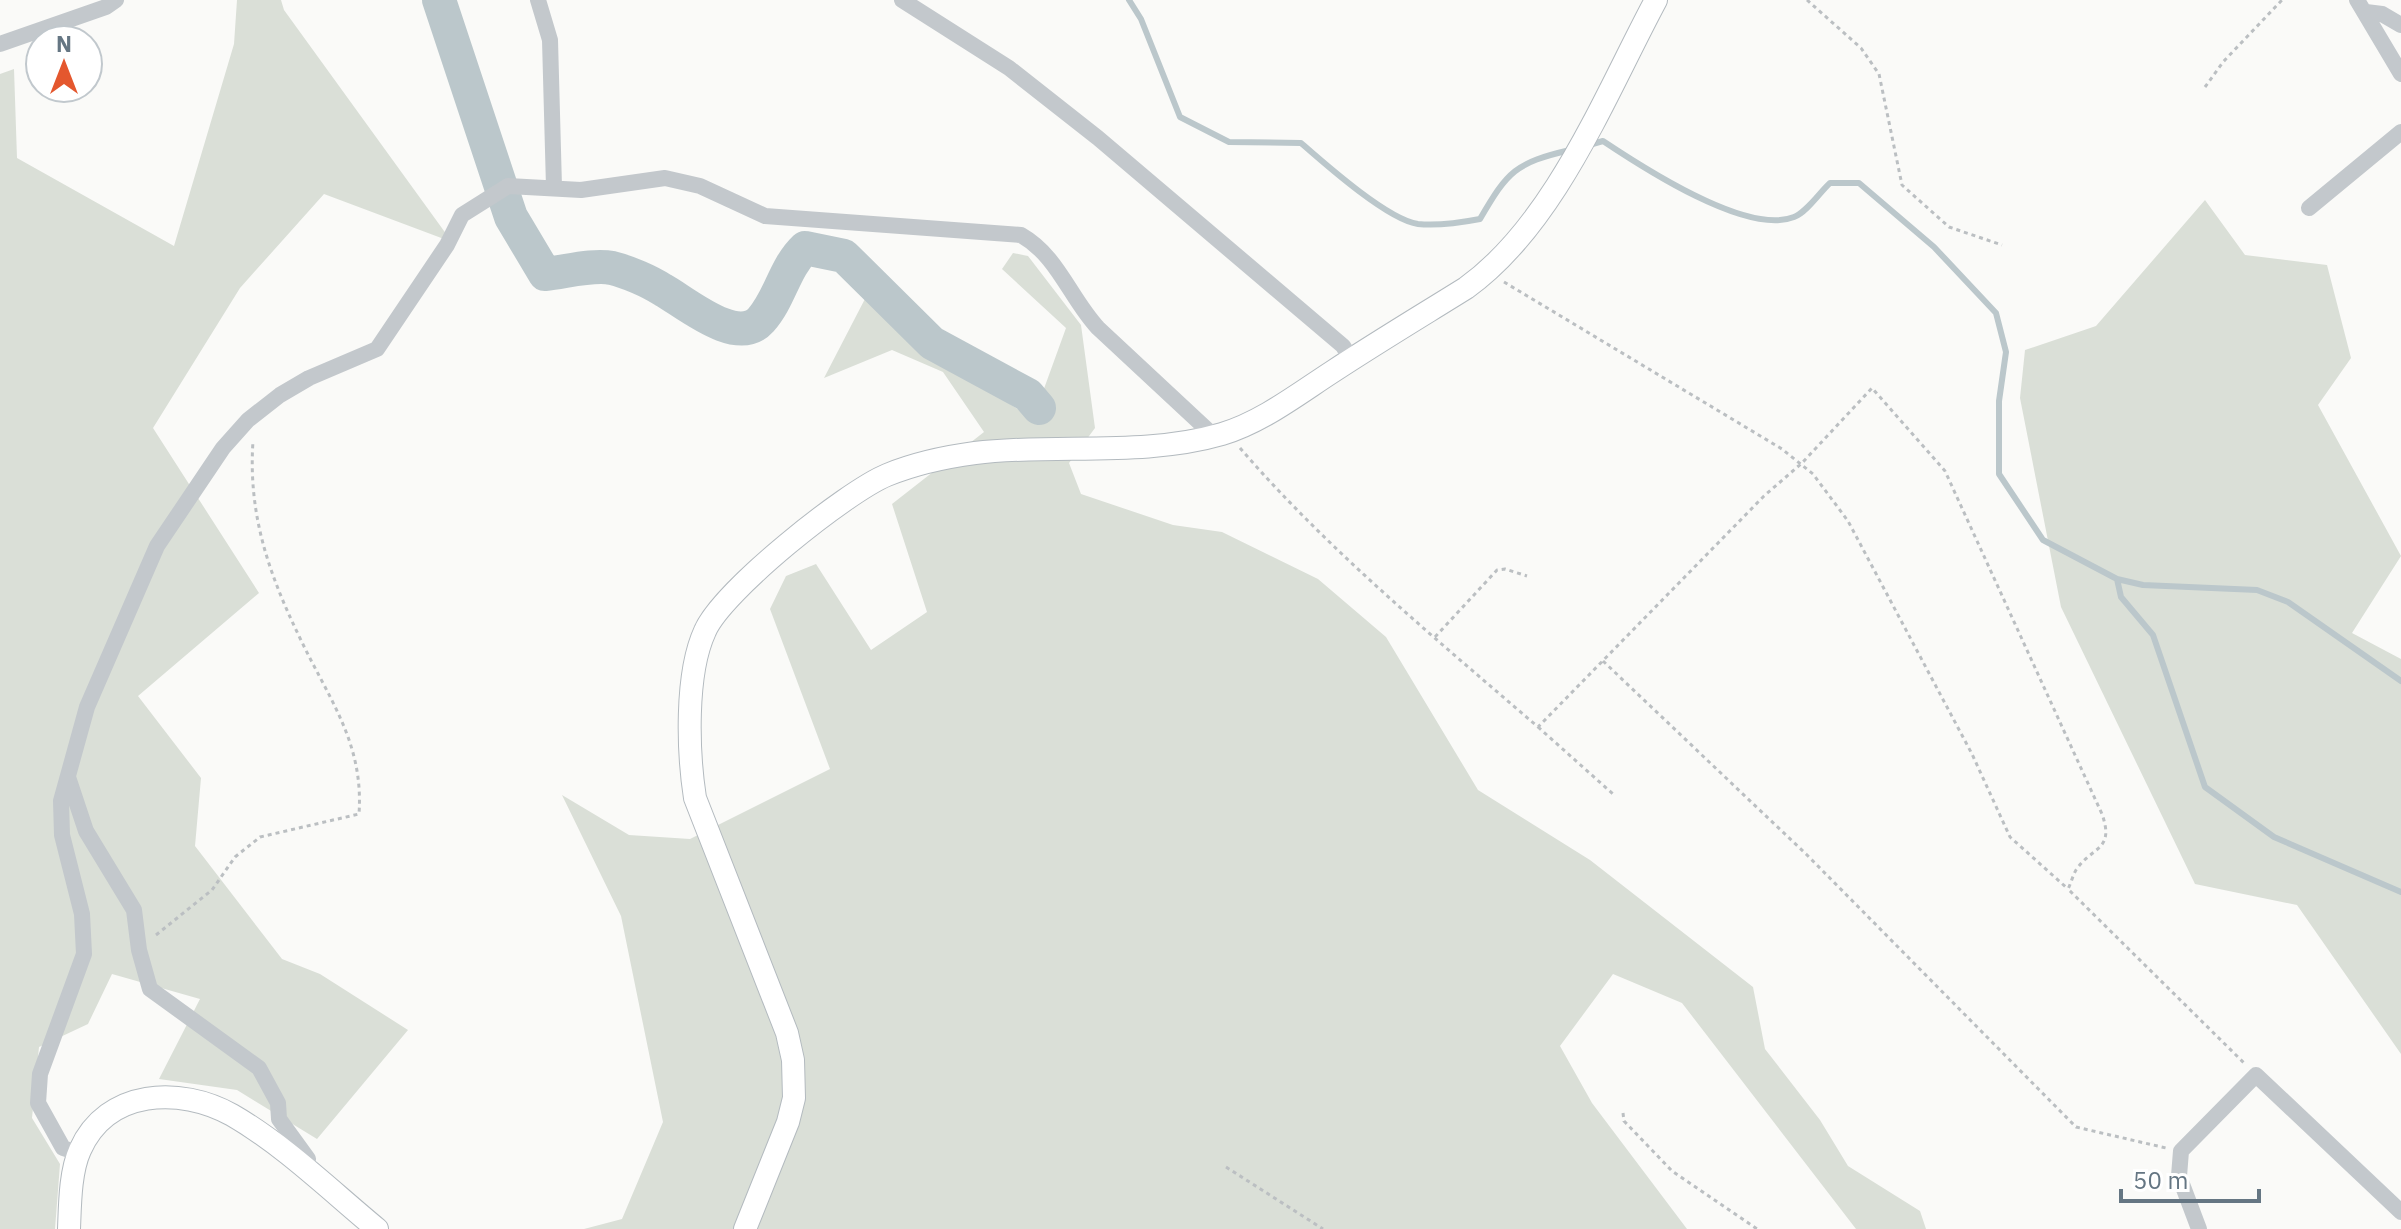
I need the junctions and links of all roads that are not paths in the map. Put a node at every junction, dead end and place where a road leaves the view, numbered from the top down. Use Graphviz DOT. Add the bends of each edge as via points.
graph roads {
  1 [pos="116,0"];
  2 [pos="538,0"];
  3 [pos="902,0"];
  4 [pos="1656,0"];
  5 [pos="2362,6"];
  6 [pos="2401,25"];
  7 [pos="0,44"];
  8 [pos="2401,74"];
  9 [pos="2401,132"];
  10 [pos="554,187"];
  11 [pos="2309,208"];
  12 [pos="1351,359"];
  13 [pos="1221,434"];
  14 [pos="68,777"];
  15 [pos="78,1153"];
  16 [pos="305,1169"];
  17 [pos="2401,1212"];
  18 [pos="69,1229"];
  19 [pos="377,1229"];
  20 [pos="745,1229"];
  21 [pos="2199,1229"];
  1 -- 7 [label="street"];
  2 -- 10 [label="street" via="550,40"];
  3 -- 12 [label="street" via="1009,68 1087,129 1343,346"];
  4 -- 12 [label="street" via="1572,158 1491,270"];
  5 -- 6 [label="street"];
  5 -- 8 [label="street"];
  9 -- 11 [label="street"];
  10 -- 13 [label="street" via="600,189 665,178 700,186 781,219 1021,235 1048,254 1098,328"];
  10 -- 14 [label="street" via="508,186 462,215 377,349 309,378 251,418 223,448 157,546 87,707"];
  12 -- 13 [label="street" via="1269,413"];
  13 -- 20 [label="street" via="1188,442 977,453 922,462 862,490 789,542 711,618 695,674 695,798 787,1033 795,1079 788,1122"];
  14 -- 15 [label="street" via="61,801 62,835 82,914 84,954 40,1074 38,1103 63,1148"];
  14 -- 16 [label="street" via="86,831 134,910 150,989 259,1068 275,1095 279,1119 308,1159"];
  15 -- 16 [label="street" via="97,1125 119,1106 148,1097 174,1097 235,1117"];
  15 -- 18 [label="street"];
  16 -- 19 [label="street"];
  17 -- 21 [label="street" via="2256,1075 2181,1151 2179,1176"];
}
